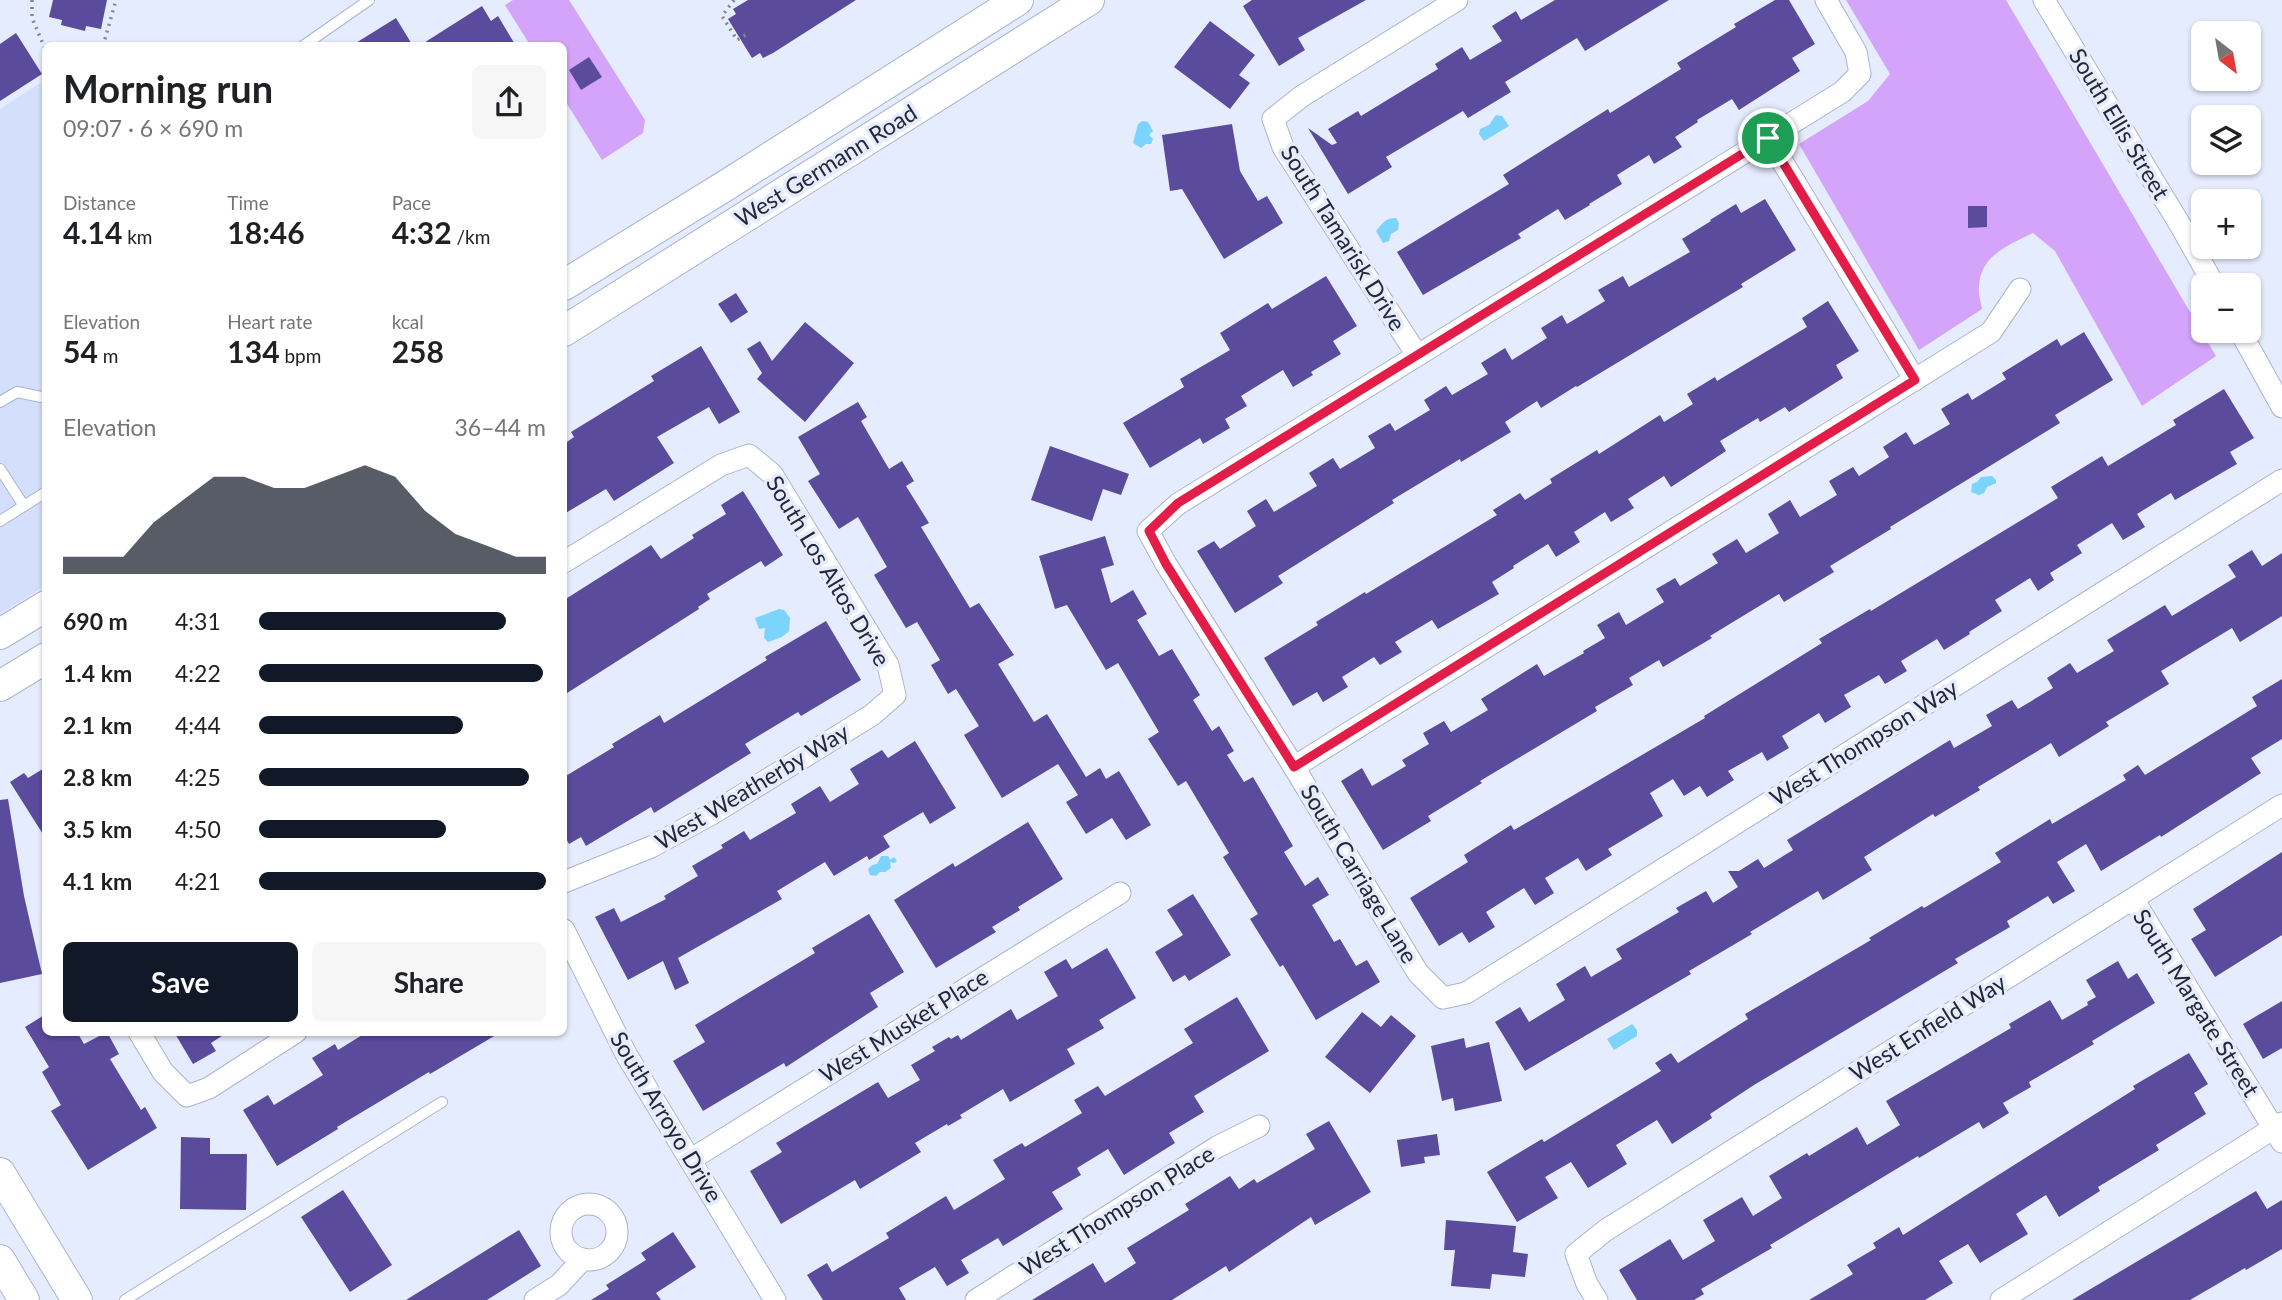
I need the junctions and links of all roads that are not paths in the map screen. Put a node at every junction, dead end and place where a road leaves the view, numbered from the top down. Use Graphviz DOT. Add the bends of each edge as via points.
graph roads {
  1 [pos="369,0"];
  2 [pos="1018,0"];
  3 [pos="1088,0"];
  4 [pos="1457,0"];
  5 [pos="1826,0"];
  6 [pos="2045,0"];
  7 [pos="309,42"];
  8 [pos="1768,138"];
  9 [pos="2207,273"];
  10 [pos="567,283"];
  11 [pos="2020,289"];
  12 [pos="567,329"];
  13 [pos="2246,343"];
  14 [pos="1417,355"];
  15 [pos="1915,380"];
  16 [pos="42,397"];
  17 [pos="0,402"];
  18 [pos="2282,407"];
  19 [pos="0,469"];
  20 [pos="2282,480"];
  21 [pos="42,495"];
  22 [pos="24,506"];
  23 [pos="0,522"];
  24 [pos="567,560"];
  25 [pos="42,608"];
  26 [pos="0,634"];
  27 [pos="42,660"];
  28 [pos="0,686"];
  29 [pos="895,695"];
  30 [pos="1294,767"];
  31 [pos="2282,805"];
  32 [pos="567,881"];
  33 [pos="1119,893"];
  34 [pos="2133,899"];
  35 [pos="567,936"];
  36 [pos="1443,998"];
  37 [pos="141,1036"];
  38 [pos="290,1036"];
  39 [pos="442,1102"];
  40 [pos="1259,1126"];
  41 [pos="2279,1131"];
  42 [pos="690,1160"];
  43 [pos="0,1173"];
  44 [pos="583,1259"];
  45 [pos="0,1260"];
  46 [pos="24,1300"];
  47 [pos="77,1300"];
  48 [pos="125,1300"];
  49 [pos="536,1300"];
  50 [pos="775,1300"];
  51 [pos="976,1300"];
  52 [pos="1597,1300"];
  53 [pos="2001,1300"];
  1 -- 7 [label="lane"];
  2 -- 10 [label="main road, West Germann Road"];
  3 -- 12 [label="main road, West Germann Road"];
  4 -- 14 [label="street, South Tamarisk Drive" via="1302,96 1273,119 1283,147"];
  5 -- 8 [label="street" via="1856,52 1860,74 1842,92"];
  6 -- 9 [label="street, South Ellis Street"];
  8 -- 14 [label="street"];
  8 -- 15 [label="street"];
  11 -- 15 [label="street" via="1991,332"];
  13 -- 18 [label="street"];
  14 -- 30 [label="street, South Carriage Lane" via="1178,503 1149,531"];
  15 -- 30 [label="street"];
  16 -- 17 [label="lane" via="17,392"];
  19 -- 22 [label="lane"];
  20 -- 36 [label="street, West Thompson Way" via="1466,993"];
  21 -- 22 [label="lane"];
  22 -- 23 [label="lane"];
  24 -- 29 [label="street, South Los Altos Drive" via="721,465 749,455 772,474 874,641 888,665"];
  25 -- 26 [label="main road"];
  27 -- 28 [label="main road"];
  29 -- 32 [label="street, West Weatherby Way" via="872,715 710,815 651,847"];
  30 -- 36 [label="street, South Carriage Lane" via="1419,973"];
  31 -- 34 [label="street, West Enfield Way"];
  33 -- 42 [label="street, West Musket Place"];
  34 -- 41 [label="street, South Margate Street"];
  34 -- 52 [label="street, West Enfield Way" via="1606,1230 1576,1254"];
  35 -- 42 [label="street, South Arroyo Drive" via="626,1054"];
  37 -- 38 [label="street" via="163,1072 187,1096"];
  39 -- 48 [label="lane"];
  40 -- 51 [label="street, West Thompson Place" via="1217,1147"];
  41 -- 53 [label="street"];
  42 -- 50 [label="street, South Arroyo Drive"];
  43 -- 47 [label="main road"];
  44 -- 49 [label="street" via="559,1285"];
  45 -- 46 [label="main road"];
}
